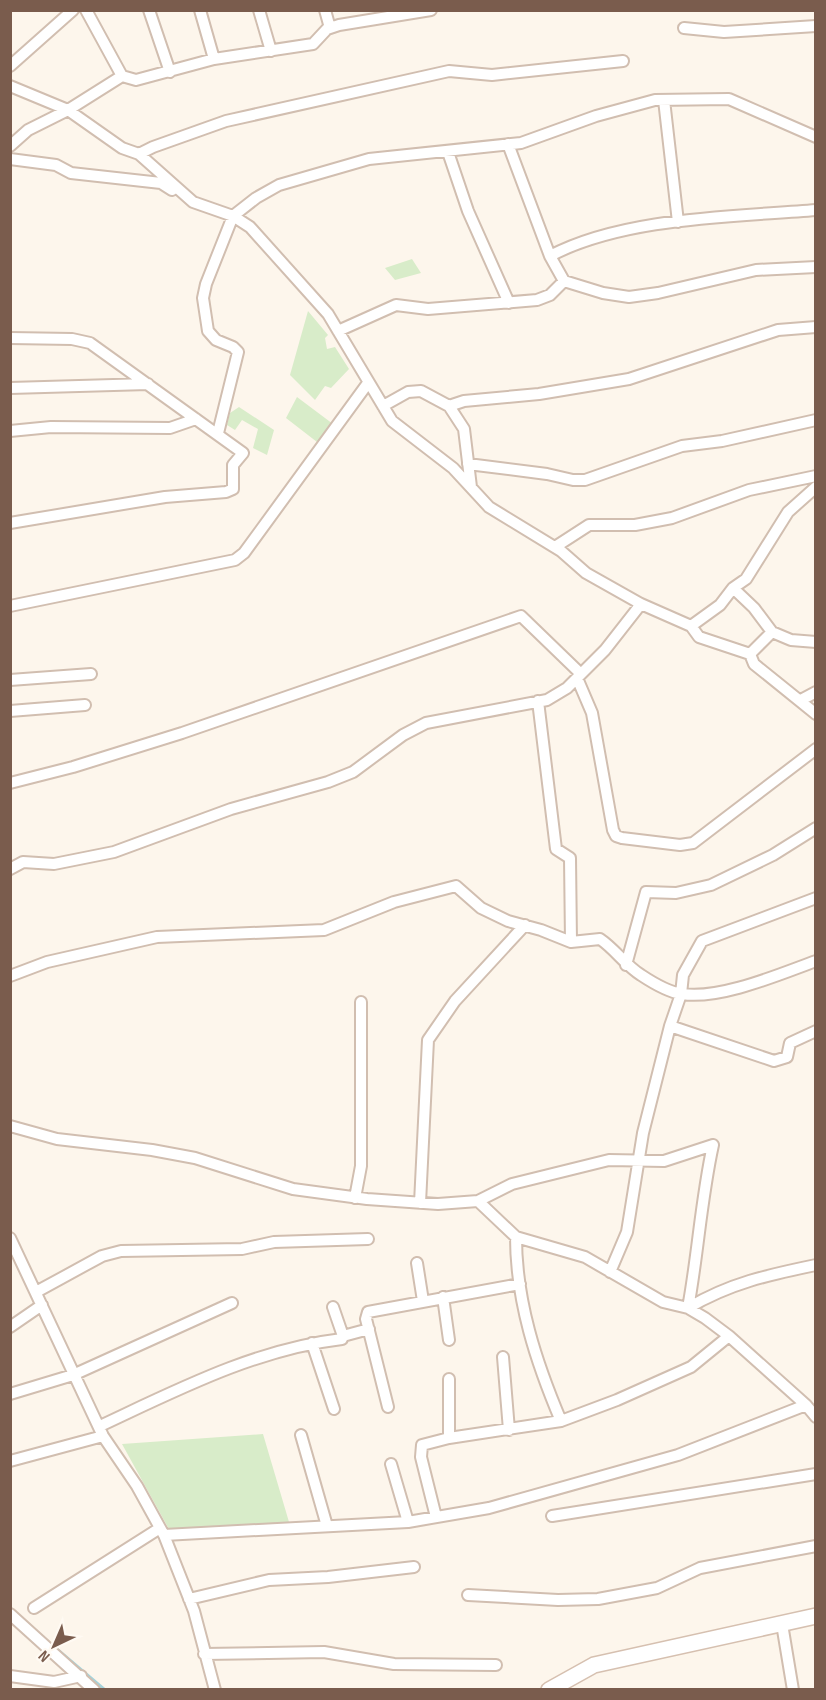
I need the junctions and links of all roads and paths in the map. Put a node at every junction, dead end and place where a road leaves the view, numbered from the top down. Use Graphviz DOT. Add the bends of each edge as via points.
graph roads {
  1 [pos="73,10"];
  2 [pos="86,10"];
  3 [pos="149,10"];
  4 [pos="201,10"];
  5 [pos="259,10"];
  6 [pos="325,10"];
  7 [pos="431,10"];
  8 [pos="816,26"];
  9 [pos="330,28"];
  10 [pos="684,28"];
  11 [pos="271,51"];
  12 [pos="214,59"];
  13 [pos="623,61"];
  14 [pos="10,66"];
  15 [pos="170,72"];
  16 [pos="122,76"];
  17 [pos="10,86"];
  18 [pos="664,100"];
  19 [pos="68,110"];
  20 [pos="816,137"];
  21 [pos="508,144"];
  22 [pos="10,146"];
  23 [pos="448,152"];
  24 [pos="139,154"];
  25 [pos="10,159"];
  26 [pos="193,202"];
  27 [pos="816,210"];
  28 [pos="233,216"];
  29 [pos="678,222"];
  30 [pos="550,256"];
  31 [pos="816,267"];
  32 [pos="564,281"];
  33 [pos="509,303"];
  34 [pos="816,327"];
  35 [pos="338,331"];
  36 [pos="10,338"];
  37 [pos="368,383"];
  38 [pos="148,384"];
  39 [pos="10,388"];
  40 [pos="383,406"];
  41 [pos="449,406"];
  42 [pos="196,419"];
  43 [pos="816,420"];
  44 [pos="10,430"];
  45 [pos="218,433"];
  46 [pos="468,464"];
  47 [pos="816,476"];
  48 [pos="471,487"];
  49 [pos="816,487"];
  50 [pos="10,523"];
  51 [pos="555,547"];
  52 [pos="733,588"];
  53 [pos="641,604"];
  54 [pos="10,606"];
  55 [pos="691,626"];
  56 [pos="772,632"];
  57 [pos="816,642"];
  58 [pos="750,654"];
  59 [pos="91,674"];
  60 [pos="579,676"];
  61 [pos="10,680"];
  62 [pos="816,692"];
  63 [pos="801,700"];
  64 [pos="538,701"];
  65 [pos="85,705"];
  66 [pos="10,711"];
  67 [pos="816,714"];
  68 [pos="816,749"];
  69 [pos="10,783"];
  70 [pos="816,828"];
  71 [pos="10,869"];
  72 [pos="816,898"];
  73 [pos="525,925"];
  74 [pos="571,942"];
  75 [pos="816,961"];
  76 [pos="626,964"];
  77 [pos="10,976"];
  78 [pos="681,994"];
  79 [pos="361,1002"];
  80 [pos="670,1026"];
  81 [pos="816,1031"];
  82 [pos="10,1126"];
  83 [pos="639,1161"];
  84 [pos="355,1198"];
  85 [pos="478,1201"];
  86 [pos="420,1203"];
  87 [pos="516,1237"];
  88 [pos="10,1238"];
  89 [pos="368,1239"];
  90 [pos="417,1263"];
  91 [pos="816,1265"];
  92 [pos="610,1272"];
  93 [pos="520,1284"];
  94 [pos="36,1292"];
  95 [pos="443,1298"];
  96 [pos="423,1302"];
  97 [pos="232,1303"];
  98 [pos="42,1305"];
  99 [pos="333,1307"];
  100 [pos="688,1308"];
  101 [pos="10,1327"];
  102 [pos="369,1329"];
  103 [pos="343,1336"];
  104 [pos="729,1336"];
  105 [pos="449,1340"];
  106 [pos="312,1343"];
  107 [pos="503,1357"];
  108 [pos="73,1375"];
  109 [pos="449,1379"];
  110 [pos="10,1394"];
  111 [pos="806,1405"];
  112 [pos="388,1407"];
  113 [pos="334,1409"];
  114 [pos="816,1417"];
  115 [pos="561,1421"];
  116 [pos="509,1430"];
  117 [pos="102,1431"];
  118 [pos="301,1435"];
  119 [pos="449,1438"];
  120 [pos="10,1461"];
  121 [pos="391,1464"];
  122 [pos="816,1474"];
  123 [pos="552,1516"];
  124 [pos="436,1517"];
  125 [pos="408,1522"];
  126 [pos="327,1526"];
  127 [pos="162,1532"];
  128 [pos="816,1546"];
  129 [pos="414,1567"];
  130 [pos="468,1595"];
  131 [pos="189,1599"];
  132 [pos="34,1608"];
  133 [pos="10,1614"];
  134 [pos="816,1616"];
  135 [pos="782,1624"];
  136 [pos="204,1654"];
  137 [pos="495,1665"];
  138 [pos="10,1676"];
  139 [pos="81,1676"];
  140 [pos="94,1689"];
  141 [pos="215,1689"];
  142 [pos="549,1689"];
  143 [pos="793,1689"];
  1 -- 14 [label="street"];
  2 -- 16 [label="street"];
  3 -- 15 [label="street"];
  4 -- 12 [label="street"];
  5 -- 11 [label="street"];
  6 -- 9 [label="street"];
  7 -- 9 [label="street"];
  8 -- 10 [label="street" via="724,32"];
  9 -- 11 [label="street" via="313,44"];
  11 -- 12 [label="street"];
  12 -- 15 [label="street"];
  13 -- 24 [label="street" via="492,75 449,71 226,121"];
  15 -- 16 [label="street" via="136,80"];
  16 -- 19 [label="street"];
  17 -- 19 [label="street"];
  18 -- 20 [label="street" via="729,99"];
  18 -- 21 [label="street" via="596,116"];
  18 -- 29 [label="street"];
  19 -- 22 [label="street" via="28,130"];
  19 -- 24 [label="street" via="122,148"];
  21 -- 23 [label="street"];
  21 -- 30 [label="street"];
  23 -- 28 [label="street" via="369,159 279,185"];
  23 -- 33 [label="street" via="468,211"];
  24 -- 26 [label="street"];
  25 -- 26 [label="street" via="56,165 71,173 161,183"];
  26 -- 28 [label="street"];
  27 -- 29 [label="street"];
  28 -- 35 [label="street" via="250,227 284,263"];
  28 -- 45 [label="street" via="203,298 208,330 216,340 238,352"];
  29 -- 30 [label="street" via="577,242"];
  30 -- 32 [label="street"];
  31 -- 32 [label="street" via="756,270 629,297"];
  32 -- 33 [label="street" via="550,296"];
  33 -- 35 [label="street" via="428,309 396,305"];
  34 -- 41 [label="street" via="778,330 629,379 539,394 464,400"];
  35 -- 37 [label="street"];
  36 -- 38 [label="street" via="90,343"];
  37 -- 40 [label="street"];
  37 -- 54 [label="street" via="235,560"];
  38 -- 39 [label="street"];
  38 -- 42 [label="street"];
  40 -- 41 [label="street" via="421,391"];
  40 -- 48 [label="street" via="392,420"];
  41 -- 46 [label="street" via="464,429"];
  42 -- 44 [label="street" via="170,428"];
  42 -- 45 [label="street"];
  43 -- 46 [label="street" via="682,446 585,480"];
  45 -- 50 [label="street" via="243,453 233,465 233,489"];
  46 -- 48 [label="street"];
  47 -- 51 [label="street" via="749,490 672,518 635,525 589,525"];
  48 -- 51 [label="street" via="489,507"];
  49 -- 52 [label="street" via="788,513 746,579"];
  51 -- 53 [label="street" via="586,573"];
  52 -- 55 [label="street" via="720,605"];
  52 -- 56 [label="street"];
  53 -- 55 [label="street"];
  53 -- 60 [label="street"];
  55 -- 58 [label="street" via="699,637"];
  56 -- 57 [label="street" via="791,640"];
  56 -- 58 [label="street"];
  58 -- 63 [label="street" via="754,664"];
  59 -- 61 [label="street"];
  60 -- 64 [label="street" via="553,698"];
  60 -- 68 [label="street" via="592,713 613,830 622,838 693,843"];
  60 -- 69 [label="street" via="521,616 182,733"];
  62 -- 63 [label="street"];
  63 -- 67 [label="street"];
  64 -- 71 [label="street" via="426,723 344,775 231,809 114,852 54,864 23,862"];
  64 -- 74 [label="street" via="556,849 570,858"];
  65 -- 66 [label="street"];
  70 -- 76 [label="street" via="773,855 711,885 676,893 646,892"];
  72 -- 78 [label="street" via="702,941 683,975"];
  73 -- 74 [label="street"];
  73 -- 77 [label="street" via="481,908 456,886 394,902 324,930 157,937 47,962"];
  73 -- 86 [label="street" via="455,1000 428,1040"];
  74 -- 76 [label="street" via="600,939 618,951"];
  75 -- 78 [label="street" via="754,984"];
  76 -- 78 [label="street" via="660,986"];
  78 -- 80 [label="street"];
  79 -- 84 [label="street" via="362,1136"];
  80 -- 81 [label="street" via="774,1062 787,1057 790,1043"];
  80 -- 83 [label="street"];
  82 -- 84 [label="street" via="57,1139 195,1158 293,1189"];
  83 -- 85 [label="street" via="609,1160 512,1184"];
  83 -- 92 [label="street" via="627,1232"];
  83 -- 100 [label="street" via="664,1161 713,1144 702,1196 698,1256"];
  84 -- 86 [label="street"];
  85 -- 86 [label="street"];
  85 -- 87 [label="street"];
  87 -- 92 [label="street" via="585,1257"];
  87 -- 93 [label="street"];
  88 -- 94 [label="street"];
  89 -- 94 [label="street" via="274,1242 242,1249 121,1251 102,1256"];
  90 -- 96 [label="street"];
  91 -- 100 [label="street" via="753,1279 718,1291"];
  92 -- 100 [label="street" via="663,1302"];
  93 -- 95 [label="street"];
  93 -- 115 [label="street" via="531,1343"];
  94 -- 98 [label="street"];
  95 -- 96 [label="street"];
  95 -- 105 [label="street"];
  96 -- 102 [label="street" via="368,1312"];
  97 -- 108 [label="street"];
  98 -- 101 [label="street"];
  98 -- 108 [label="street"];
  99 -- 103 [label="street"];
  100 -- 104 [label="street"];
  102 -- 103 [label="street"];
  102 -- 112 [label="street"];
  103 -- 106 [label="street"];
  104 -- 111 [label="street"];
  104 -- 115 [label="street" via="691,1367"];
  106 -- 113 [label="street"];
  106 -- 117 [label="street" via="238,1365"];
  107 -- 116 [label="street"];
  108 -- 110 [label="street"];
  108 -- 117 [label="street"];
  109 -- 119 [label="street"];
  111 -- 114 [label="street"];
  111 -- 124 [label="street" via="678,1455 489,1508"];
  115 -- 116 [label="street"];
  116 -- 119 [label="street"];
  117 -- 120 [label="street"];
  117 -- 127 [label="street"];
  118 -- 126 [label="street"];
  119 -- 124 [label="street" via="422,1445 421,1457"];
  121 -- 125 [label="street"];
  122 -- 123 [label="street"];
  124 -- 125 [label="street"];
  125 -- 126 [label="street"];
  126 -- 127 [label="street"];
  127 -- 131 [label="street"];
  127 -- 132 [label="street"];
  128 -- 130 [label="street" via="700,1568 657,1588 598,1599"];
  129 -- 131 [label="street" via="269,1580"];
  131 -- 136 [label="street"];
  133 -- 139 [label="street"];
  134 -- 135 [label="street"];
  135 -- 142 [label="street" via="594,1665"];
  135 -- 143 [label="street"];
  136 -- 137 [label="street" via="324,1652 393,1664"];
  136 -- 141 [label="street"];
  138 -- 139 [label="street" via="54,1682"];
  139 -- 140 [label="street"];
}
